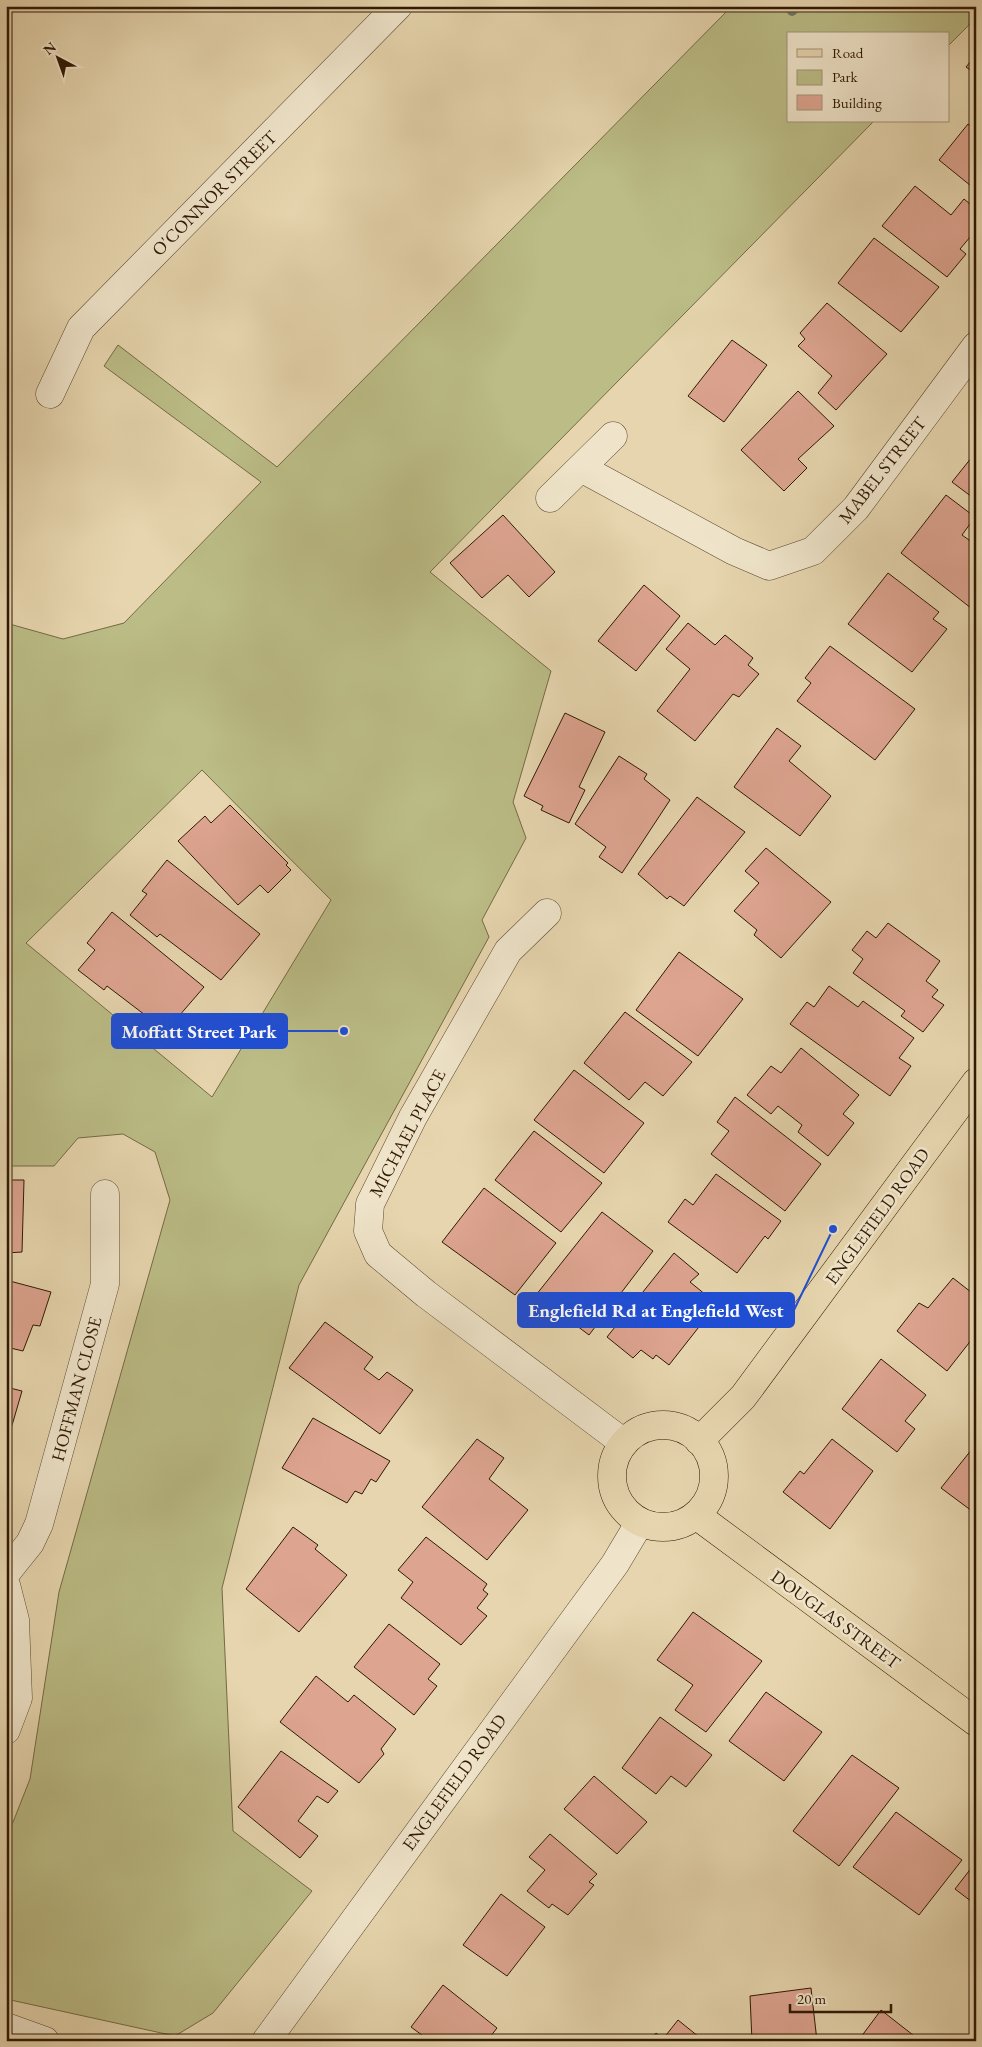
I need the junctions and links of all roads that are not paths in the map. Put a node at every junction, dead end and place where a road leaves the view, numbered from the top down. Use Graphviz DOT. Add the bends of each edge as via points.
graph roads {
  1 [pos="398,6"];
  2 [pos="976,346"];
  3 [pos="50,394"];
  4 [pos="612,436"];
  5 [pos="581,468"];
  6 [pos="550,498"];
  7 [pos="548,913"];
  8 [pos="976,1082"];
  9 [pos="105,1194"];
  10 [pos="699,1441"];
  11 [pos="624,1443"];
  12 [pos="696,1514"];
  13 [pos="640,1522"];
  14 [pos="6,1573"];
  15 [pos="6,1585"];
  16 [pos="976,1722"];
  17 [pos="6,1730"];
  18 [pos="6,2027"];
  19 [pos="45,2041"];
  20 [pos="266,2041"];
  1 -- 3 [label="street, O'CONNOR STREET" via="81,328"];
  2 -- 5 [label="street, MABEL STREET" via="856,508 813,551 769,566 734,551"];
  4 -- 5 [label="street"];
  5 -- 6 [label="street"];
  7 -- 11 [label="street, MICHAEL PLACE" via="508,951 427,1092 370,1204 368,1231 378,1254 426,1294"];
  8 -- 10 [label="main road, ENGLEFIELD ROAD" via="742,1397"];
  9 -- 14 [label="street, HOFFMAN CLOSE" via="105,1284 39,1524 30,1543"];
  10 -- 11 [label="main road" via="680,1428 662,1425 644,1429"];
  10 -- 12 [label="main road" via="712,1466 713,1480 710,1494"];
  11 -- 13 [label="main road" via="615,1458 613,1486 626,1512"];
  12 -- 13 [label="main road" via="674,1526"];
  12 -- 16 [label="main road, DOUGLAS STREET"];
  13 -- 20 [label="street, ENGLEFIELD ROAD" via="615,1564"];
  15 -- 17 [label="street" via="15,1620 18,1698"];
  18 -- 19 [label="street"];
}
